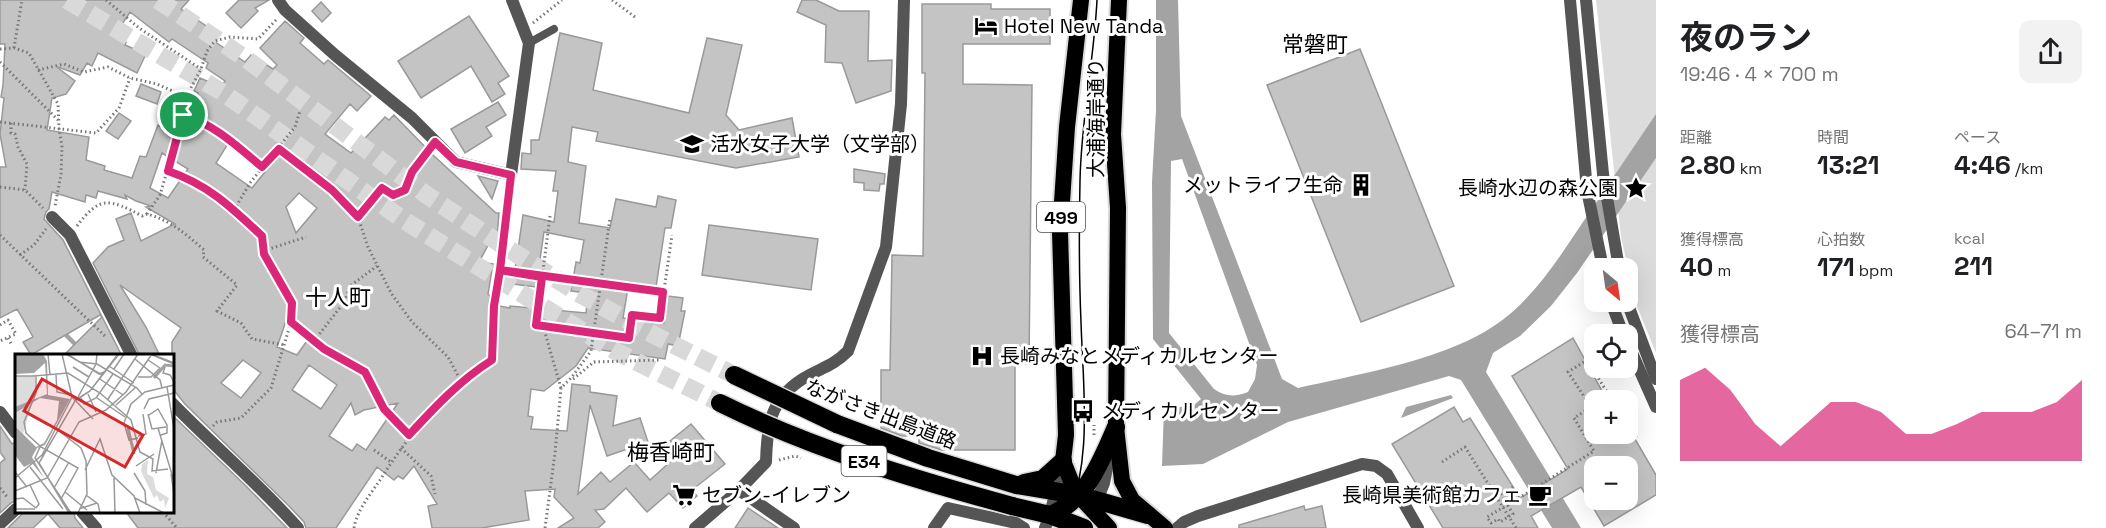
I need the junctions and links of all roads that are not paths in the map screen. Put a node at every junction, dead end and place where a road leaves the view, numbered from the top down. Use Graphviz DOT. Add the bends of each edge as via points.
graph roads {
  1 [pos="512,0"];
  2 [pos="904,0"];
  3 [pos="1081,0"];
  4 [pos="1119,0"];
  5 [pos="1570,0"];
  6 [pos="1586,0"];
  7 [pos="282,5"];
  8 [pos="554,29"];
  9 [pos="529,44"];
  10 [pos="52,217"];
  11 [pos="1600,258"];
  12 [pos="1617,258"];
  13 [pos="1631,312"];
  14 [pos="131,354"];
  15 [pos="1638,366"];
  16 [pos="734,375"];
  17 [pos="1656,379"];
  18 [pos="720,403"];
  19 [pos="174,405"];
  20 [pos="1656,407"];
  21 [pos="0,412"];
  22 [pos="1116,427"];
  23 [pos="15,432"];
  24 [pos="1063,461"];
  25 [pos="1017,485"];
  26 [pos="739,490"];
  27 [pos="1056,491"];
  28 [pos="1078,495"];
  29 [pos="1095,506"];
  30 [pos="15,510"];
  31 [pos="83,513"];
  32 [pos="1148,515"];
  33 [pos="0,524"];
  34 [pos="1052,524"];
  35 [pos="96,528"];
  36 [pos="298,528"];
  37 [pos="695,528"];
  38 [pos="794,528"];
  39 [pos="934,528"];
  40 [pos="1024,528"];
  41 [pos="1083,528"];
  42 [pos="1109,528"];
  43 [pos="1165,528"];
  44 [pos="1177,528"];
  45 [pos="1418,528"];
  1 -- 9 [label="street"];
  2 -- 26 [label="street" via="901,104 886,247 848,351 826,369 801,380 772,411 766,436 766,462"];
  3 -- 24 [label="highway, 大浦海岸通り / 499" via="1060,232 1066,435"];
  4 -- 22 [label="highway, 大浦海岸通り" via="1113,134 1118,208"];
  5 -- 11 [label="street" via="1587,190"];
  6 -- 12 [label="street" via="1603,174"];
  7 -- 9 [label="street" via="412,118 456,162 511,175"];
  8 -- 9 [label="lane"];
  10 -- 14 [label="street" via="70,235"];
  13 -- 17 [label="street"];
  15 -- 20 [label="street"];
  16 -- 25 [label="highway, ながさき出島道路 / E34, bridge" via="877,440"];
  18 -- 34 [label="highway, ながさき出島道路 / E34, bridge" via="856,458 1012,506"];
  19 -- 36 [label="street"];
  21 -- 23 [label="street"];
  22 -- 28 [label="highway" via="1093,479"];
  22 -- 29 [label="street"];
  22 -- 32 [label="highway, 大浦海岸通り" via="1122,481 1132,500"];
  24 -- 25 [label="highway" via="1042,479"];
  24 -- 27 [label="street"];
  24 -- 28 [label="highway, 499"];
  25 -- 27 [label="highway, ながさき出島道路 / E34"];
  25 -- 34 [label="highway, ながさき出島道路 / E34"];
  26 -- 37 [label="street"];
  26 -- 38 [label="street"];
  27 -- 28 [label="highway, ながさき出島道路 / E34"];
  27 -- 34 [label="street"];
  28 -- 29 [label="highway, ながさき出島道路 / E34"];
  28 -- 34 [label="highway"];
  29 -- 32 [label="highway, ながさき出島道路 / E34"];
  29 -- 41 [label="street"];
  29 -- 42 [label="highway"];
  30 -- 33 [label="street"];
  31 -- 35 [label="street"];
  32 -- 43 [label="highway, 大浦海岸通り"];
  34 -- 41 [label="highway, ながさき出島道路"];
  39 -- 40 [label="street" via="948,508"];
  44 -- 45 [label="street" via="1198,516 1362,464 1376,466 1387,474"];
}
